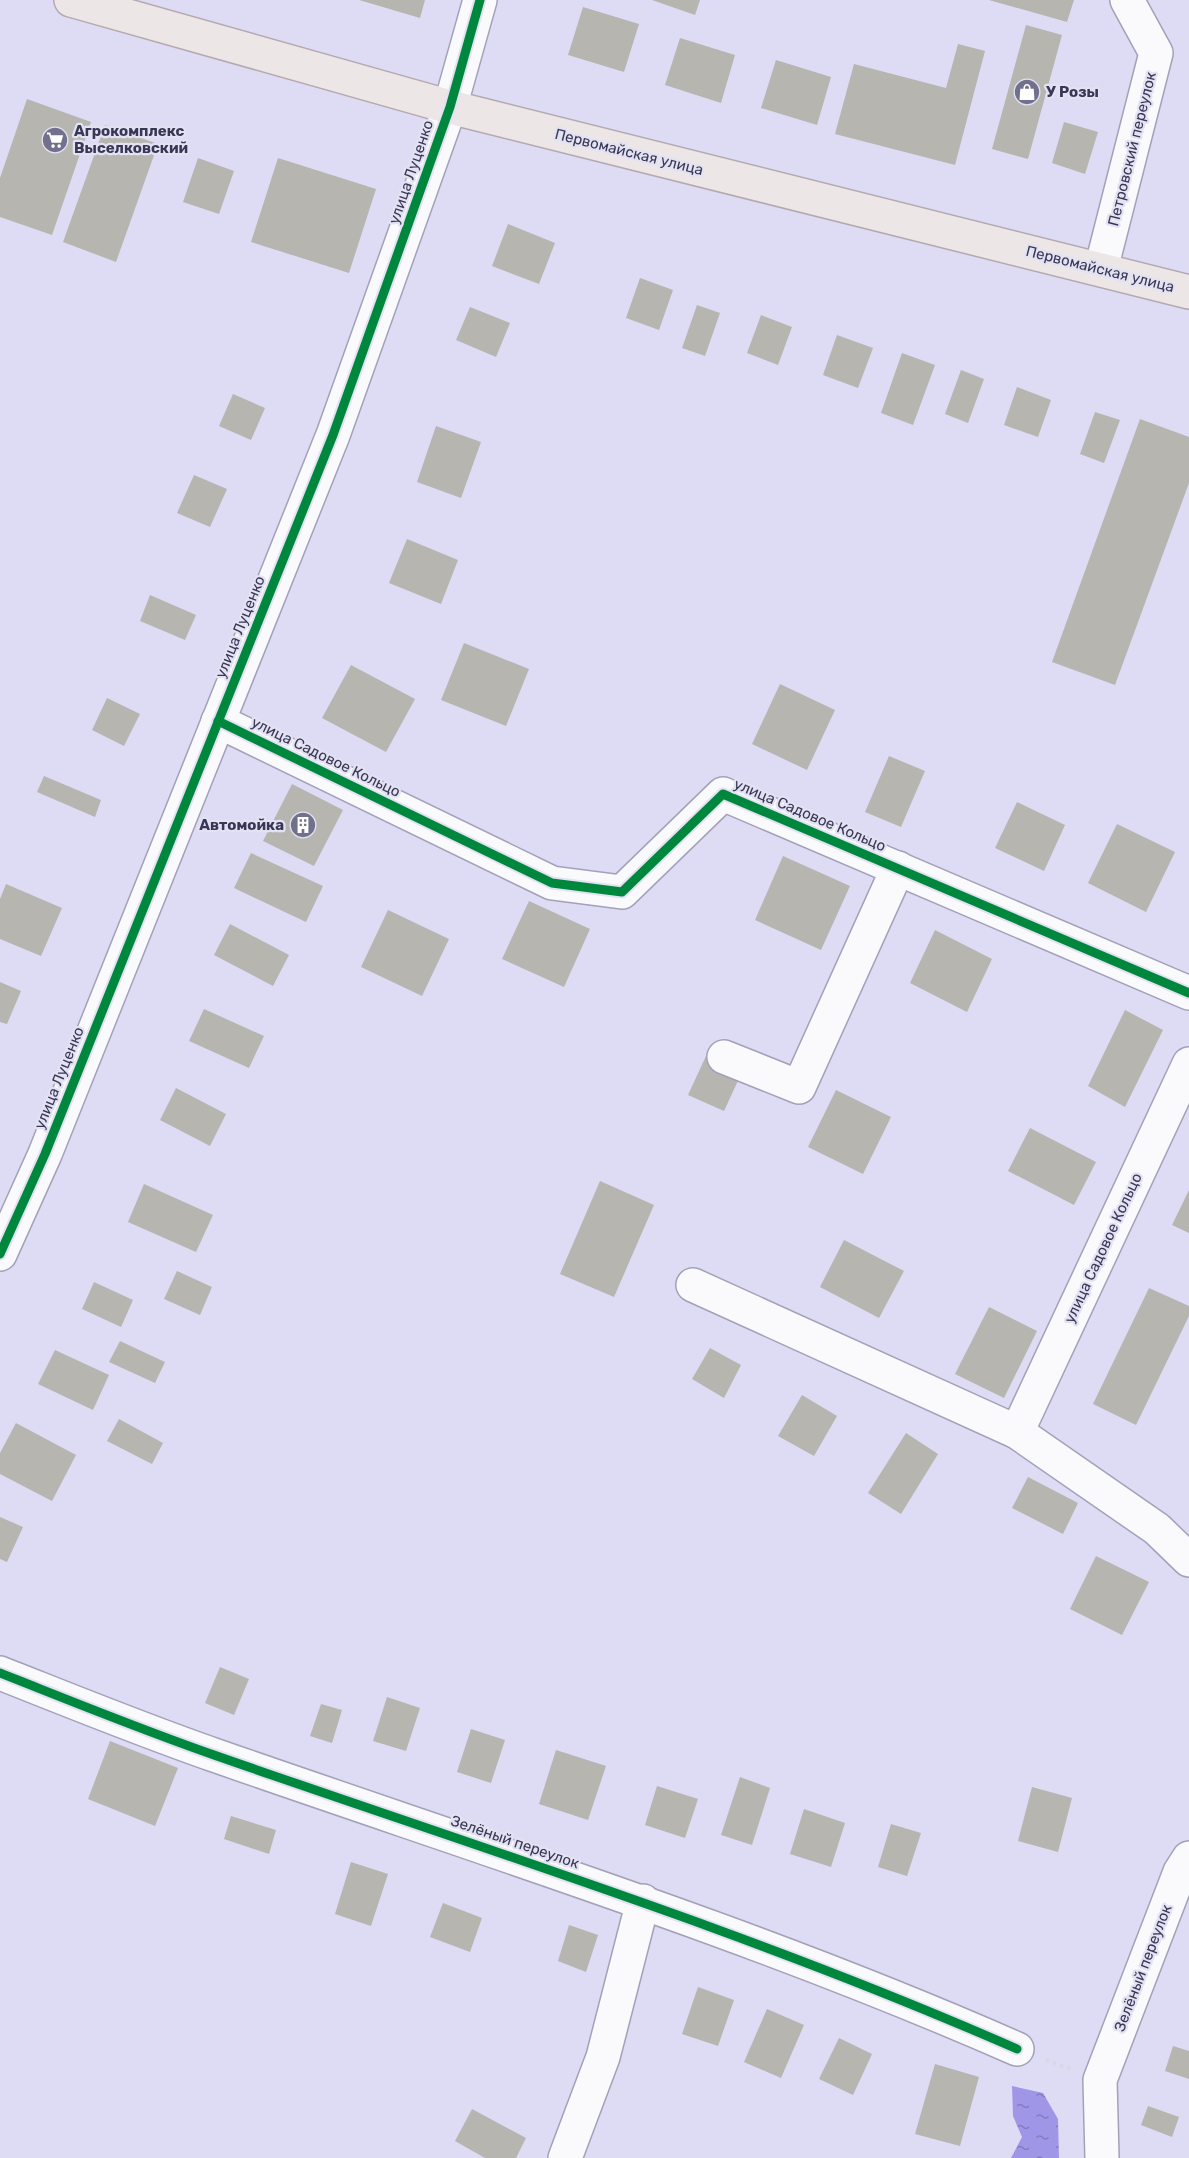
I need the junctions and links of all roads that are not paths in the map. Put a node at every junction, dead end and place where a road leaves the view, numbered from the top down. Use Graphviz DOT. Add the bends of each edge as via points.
graph roads {
  1 [pos="72,0"];
  2 [pos="480,0"];
  3 [pos="1127,0"];
  4 [pos="450,107"];
  5 [pos="1101,269"];
  6 [pos="1189,292"];
  7 [pos="218,721"];
  8 [pos="898,868"];
  9 [pos="1189,993"];
  10 [pos="724,1057"];
  11 [pos="1189,1064"];
  12 [pos="0,1254"];
  13 [pos="693,1285"];
  14 [pos="1017,1432"];
  15 [pos="1189,1560"];
  16 [pos="0,1673"];
  17 [pos="1189,1857"];
  18 [pos="643,1901"];
  19 [pos="1017,2049"];
  20 [pos="565,2158"];
  21 [pos="1102,2158"];
  1 -- 4 [label="main road, Первомайская улица"];
  2 -- 4 [label="street, улица Луценко"];
  3 -- 5 [label="street, Петровский переулок" via="1156,53"];
  4 -- 5 [label="main road, Первомайская улица"];
  4 -- 7 [label="street, улица Луценко" via="333,435"];
  5 -- 6 [label="main road, Первомайская улица"];
  7 -- 8 [label="street, улица Садовое Кольцо" via="552,883 622,892 723,794"];
  7 -- 12 [label="street, улица Луценко" via="45,1154"];
  8 -- 9 [label="street, улица Садовое Кольцо"];
  8 -- 10 [label="street" via="799,1087"];
  11 -- 14 [label="street, улица Садовое Кольцо"];
  13 -- 14 [label="street"];
  14 -- 15 [label="street" via="1157,1529"];
  16 -- 18 [label="street, Зелёный переулок" via="211,1754"];
  17 -- 21 [label="street, Зелёный переулок" via="1087,2075"];
  18 -- 19 [label="street, Зелёный переулок" via="925,2008"];
  18 -- 20 [label="street" via="603,2057"];
}
